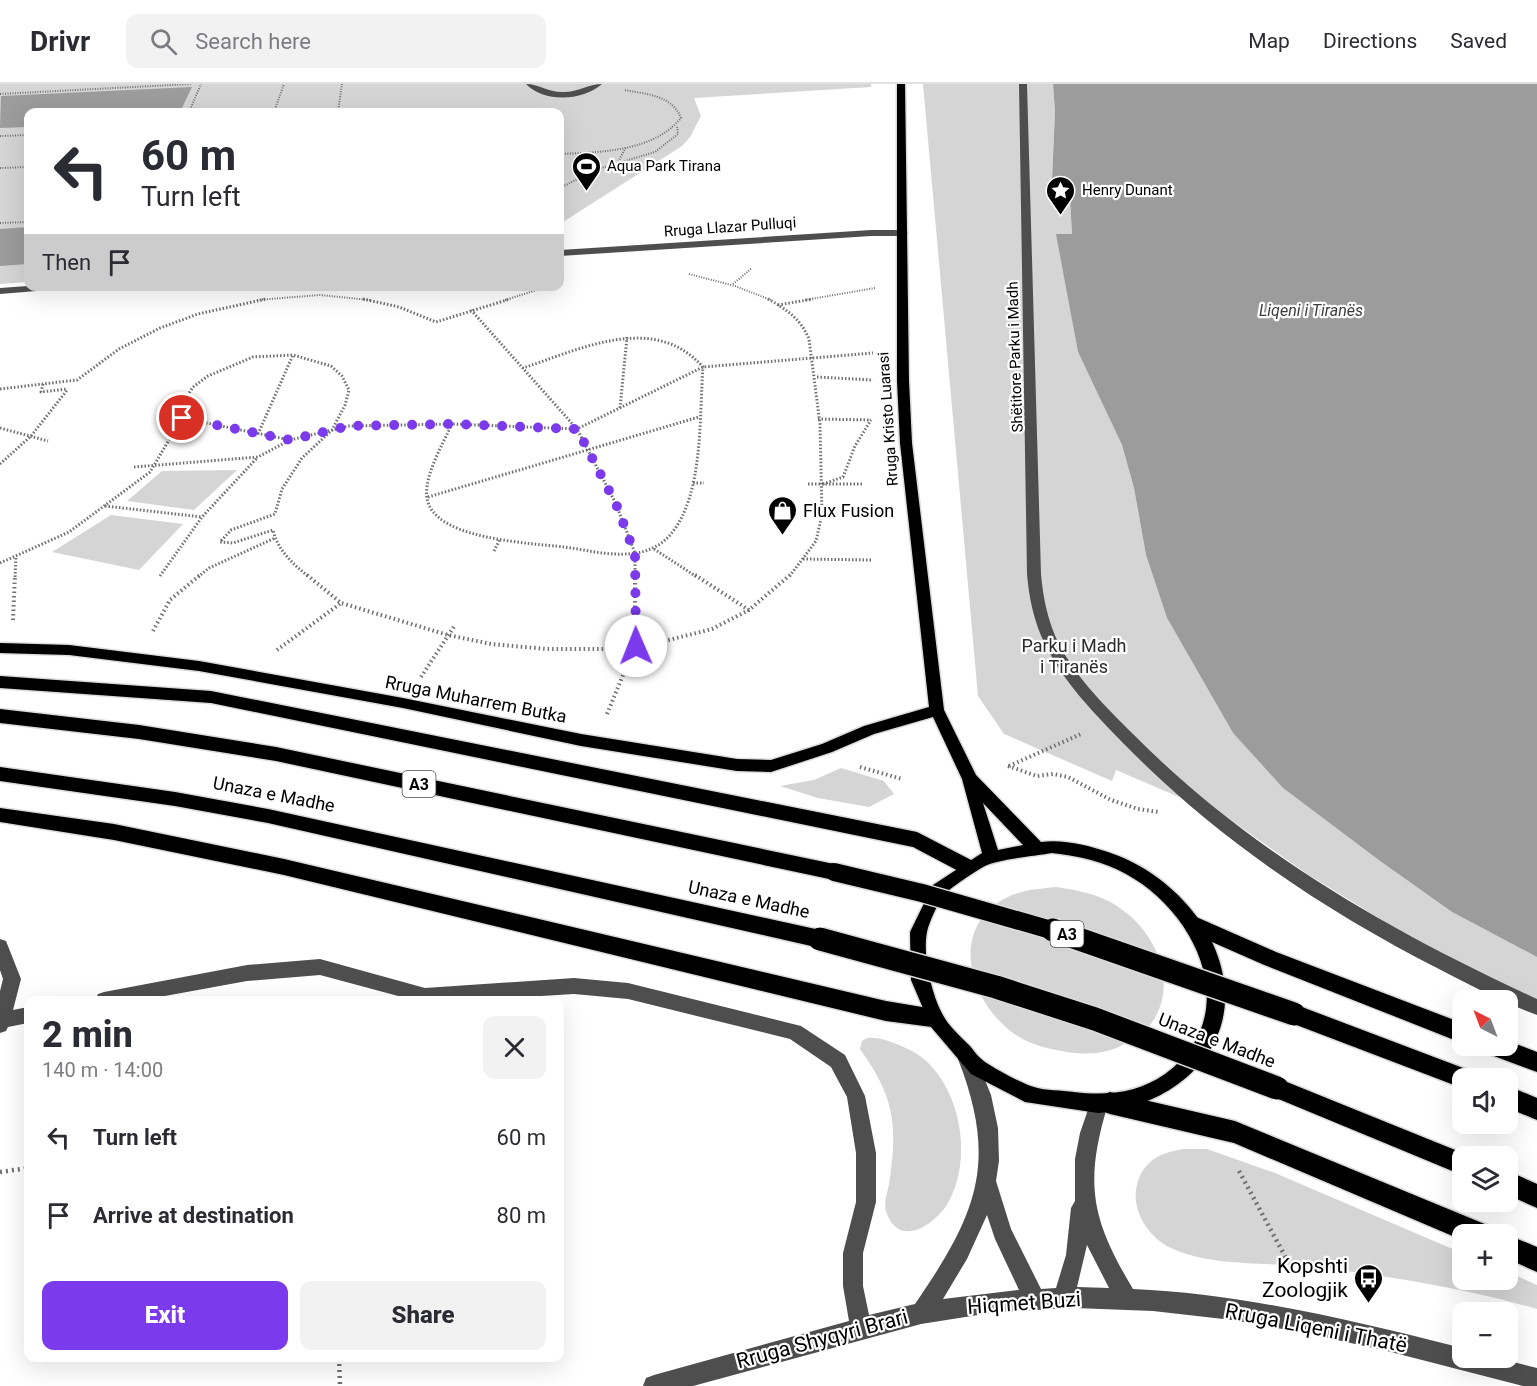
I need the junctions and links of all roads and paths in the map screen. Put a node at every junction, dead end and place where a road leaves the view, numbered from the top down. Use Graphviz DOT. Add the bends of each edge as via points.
graph roads {
  1 [pos="72,84"];
  2 [pos="191,84"];
  3 [pos="201,84"];
  4 [pos="284,84"];
  5 [pos="342,84"];
  6 [pos="530,84"];
  7 [pos="598,84"];
  8 [pos="901,84"];
  9 [pos="1023,84"];
  10 [pos="615,88"];
  11 [pos="69,90"];
  12 [pos="0,94"];
  13 [pos="191,108"];
  14 [pos="275,108"];
  15 [pos="339,108"];
  16 [pos="677,126"];
  17 [pos="24,135"];
  18 [pos="0,136"];
  19 [pos="626,147"];
  20 [pos="564,154"];
  21 [pos="616,164"];
  22 [pos="24,167"];
  23 [pos="0,168"];
  24 [pos="564,186"];
  25 [pos="24,222"];
  26 [pos="0,223"];
  27 [pos="903,233"];
  28 [pos="564,253"];
  29 [pos="682,273"];
  30 [pos="879,288"];
  31 [pos="24,289"];
  32 [pos="0,291"];
  33 [pos="534,291"];
  34 [pos="778,305"];
  35 [pos="471,310"];
  36 [pos="627,337"];
  37 [pos="873,353"];
  38 [pos="294,355"];
  39 [pos="813,358"];
  40 [pos="703,367"];
  41 [pos="523,368"];
  42 [pos="817,377"];
  43 [pos="873,380"];
  44 [pos="44,384"];
  45 [pos="0,389"];
  46 [pos="620,408"];
  47 [pos="699,417"];
  48 [pos="182,418"];
  49 [pos="818,419"];
  50 [pos="452,424"];
  51 [pos="0,428"];
  52 [pos="577,429"];
  53 [pos="332,430"];
  54 [pos="258,434"];
  55 [pos="32,436"];
  56 [pos="290,440"];
  57 [pos="48,441"];
  58 [pos="588,450"];
  59 [pos="258,458"];
  60 [pos="0,464"];
  61 [pos="154,465"];
  62 [pos="134,467"];
  63 [pos="693,483"];
  64 [pos="704,483"];
  65 [pos="808,484"];
  66 [pos="823,484"];
  67 [pos="864,484"];
  68 [pos="428,497"];
  69 [pos="105,506"];
  70 [pos="202,517"];
  71 [pos="275,538"];
  72 [pos="500,539"];
  73 [pos="654,549"];
  74 [pos="494,551"];
  75 [pos="635,554"];
  76 [pos="16,557"];
  77 [pos="803,559"];
  78 [pos="872,560"];
  79 [pos="0,563"];
  80 [pos="160,576"];
  81 [pos="341,603"];
  82 [pos="749,610"];
  83 [pos="12,624"];
  84 [pos="455,625"];
  85 [pos="448,635"];
  86 [pos="150,639"];
  87 [pos="636,646"];
  88 [pos="0,648"];
  89 [pos="277,650"];
  90 [pos="0,682"];
  91 [pos="417,683"];
  92 [pos="937,710"];
  93 [pos="0,716"];
  94 [pos="604,720"];
  95 [pos="1062,743"];
  96 [pos="858,766"];
  97 [pos="0,774"];
  98 [pos="902,779"];
  99 [pos="970,779"];
  100 [pos="1138,809"];
  101 [pos="0,815"];
  102 [pos="1035,847"];
  103 [pos="992,855"];
  104 [pos="966,867"];
  105 [pos="1194,925"];
  106 [pos="0,946"];
  107 [pos="125,996"];
  108 [pos="425,996"];
  109 [pos="425,996"];
  110 [pos="1537,1007"];
  111 [pos="24,1016"];
  112 [pos="932,1017"];
  113 [pos="1,1022"];
  114 [pos="1452,1029"];
  115 [pos="1518,1055"];
  116 [pos="967,1059"];
  117 [pos="1537,1062"];
  118 [pos="1452,1074"];
  119 [pos="1518,1100"];
  120 [pos="1105,1104"];
  121 [pos="1537,1108"];
  122 [pos="1452,1160"];
  123 [pos="24,1169"];
  124 [pos="0,1172"];
  125 [pos="1245,1182"];
  126 [pos="987,1183"];
  127 [pos="1518,1187"];
  128 [pos="1082,1191"];
  129 [pos="1537,1196"];
  130 [pos="1454,1224"];
  131 [pos="1518,1251"];
  132 [pos="1286,1258"];
  133 [pos="1537,1260"];
  134 [pos="1063,1298"];
  135 [pos="1035,1299"];
  136 [pos="1127,1299"];
  137 [pos="921,1312"];
  138 [pos="861,1329"];
  139 [pos="339,1362"];
  140 [pos="1537,1379"];
  141 [pos="340,1386"];
  142 [pos="654,1386"];
  1 -- 11 [label="path"];
  2 -- 11 [label="path"];
  3 -- 13 [label="path"];
  4 -- 14 [label="path"];
  5 -- 15 [label="path"];
  6 -- 7 [label="street" via="557,94 579,92"];
  8 -- 27 [label="main road, Rruga Kristo Luarasi"];
  9 -- 110 [label="street, Shëtitore Parku i Madh" via="1034,574 1036,600 1045,629 1067,670 1133,745 1245,841 1383,931"];
  10 -- 16 [label="path" via="671,102 679,109 681,118"];
  11 -- 12 [label="path"];
  16 -- 19 [label="path"];
  16 -- 21 [label="path" via="678,134 667,145 643,158"];
  17 -- 18 [label="path"];
  19 -- 20 [label="path"];
  19 -- 21 [label="path"];
  21 -- 24 [label="path"];
  22 -- 23 [label="path"];
  25 -- 26 [label="path"];
  27 -- 28 [label="street, Rruga Llazar Pulluqi"];
  27 -- 92 [label="main road, Rruga Kristo Luarasi" via="901,332 906,442"];
  29 -- 34 [label="path" via="725,281"];
  30 -- 34 [label="path"];
  31 -- 32 [label="street"];
  33 -- 35 [label="path"];
  34 -- 39 [label="path" via="806,327"];
  35 -- 41 [label="path"];
  35 -- 44 [label="path" via="436,322 414,310 347,297 288,297 241,304 161,327 123,346 75,380"];
  36 -- 40 [label="path" via="673,344 696,357"];
  36 -- 41 [label="path"];
  36 -- 46 [label="path"];
  37 -- 39 [label="path"];
  38 -- 48 [label="path" via="253,357 208,376 193,387 184,401"];
  38 -- 53 [label="path" via="332,366 346,383 349,390 345,405"];
  38 -- 54 [label="path"];
  39 -- 40 [label="path"];
  39 -- 42 [label="path"];
  40 -- 46 [label="path"];
  40 -- 47 [label="path"];
  41 -- 52 [label="path"];
  42 -- 43 [label="path"];
  42 -- 49 [label="path"];
  44 -- 45 [label="path"];
  44 -- 55 [label="path" via="41,392 68,389"];
  46 -- 52 [label="path"];
  47 -- 58 [label="path"];
  47 -- 63 [label="path"];
  48 -- 54 [label="path"];
  48 -- 61 [label="path"];
  49 -- 66 [label="path"];
  49 -- 66 [label="path" via="870,420 843,477"];
  50 -- 52 [label="path"];
  50 -- 53 [label="path" via="349,426"];
  50 -- 68 [label="path" via="426,486"];
  51 -- 55 [label="path"];
  52 -- 58 [label="path"];
  53 -- 56 [label="path"];
  53 -- 71 [label="path" via="302,458 282,489 275,514 231,530 220,542 233,543 273,530"];
  54 -- 56 [label="path"];
  55 -- 57 [label="path"];
  55 -- 60 [label="path"];
  56 -- 59 [label="path"];
  58 -- 68 [label="path"];
  58 -- 75 [label="path" via="616,504"];
  59 -- 61 [label="path"];
  59 -- 70 [label="path"];
  61 -- 62 [label="path"];
  61 -- 69 [label="path"];
  63 -- 64 [label="path"];
  63 -- 73 [label="path" via="685,512 672,533"];
  65 -- 66 [label="path"];
  66 -- 67 [label="path"];
  66 -- 77 [label="path" via="820,530"];
  68 -- 72 [label="path" via="429,505 445,522"];
  69 -- 70 [label="path"];
  69 -- 76 [label="path" via="69,532"];
  70 -- 80 [label="path"];
  71 -- 81 [label="path" via="289,561"];
  71 -- 86 [label="path" via="209,568 170,600"];
  72 -- 74 [label="path"];
  72 -- 75 [label="path"];
  73 -- 75 [label="path"];
  73 -- 82 [label="path"];
  75 -- 87 [label="path"];
  76 -- 79 [label="path"];
  76 -- 83 [label="path"];
  77 -- 78 [label="path"];
  77 -- 82 [label="path" via="777,590"];
  81 -- 85 [label="path"];
  81 -- 89 [label="path"];
  82 -- 87 [label="path" via="712,629"];
  84 -- 85 [label="path"];
  85 -- 87 [label="path" via="547,649"];
  85 -- 91 [label="path"];
  87 -- 94 [label="path"];
  88 -- 92 [label="main road, Rruga Muharrem Butka" via="69,650 199,666 581,740 737,765 771,766"];
  90 -- 104 [label="highway" via="211,697 917,840"];
  92 -- 99 [label="main road, Rruga Kristo Luarasi"];
  93 -- 118 [label="highway, A3, bridge" via="204,741 276,754 933,896 1077,937"];
  95 -- 100 [label="path" via="1008,766 1037,776 1068,777 1111,800"];
  96 -- 98 [label="path"];
  97 -- 122 [label="highway, Unaza e Madhe, bridge" via="268,816 820,939 996,987 1095,1019"];
  99 -- 102 [label="main road, Rruga Kristo Luarasi"];
  99 -- 103 [label="main road, Rruga Kristo Luarasi"];
  101 -- 112 [label="highway" via="114,832 284,867 886,1011"];
  102 -- 103 [label="main road"];
  102 -- 105 [label="main road" via="1084,852 1132,869 1173,900"];
  103 -- 104 [label="main road"];
  104 -- 112 [label="main road" via="944,884 918,931 917,973"];
  105 -- 114 [label="highway"];
  105 -- 120 [label="main road" via="1216,984 1215,1014 1205,1042 1174,1078 1145,1094"];
  106 -- 113 [label="street" via="12,979"];
  107 -- 108 [label="street" via="247,973 320,967"];
  109 -- 138 [label="street" via="574,986 628,991 795,1032 838,1061 856,1095 866,1153 866,1202 853,1253 853,1286"];
  111 -- 113 [label="street"];
  112 -- 116 [label="main road"];
  115 -- 117 [label="highway"];
  116 -- 120 [label="main road" via="998,1081 1034,1096 1069,1103"];
  116 -- 126 [label="street" via="985,1104 989,1127"];
  119 -- 121 [label="highway"];
  120 -- 128 [label="street" via="1084,1158"];
  120 -- 130 [label="highway" via="1235,1132"];
  123 -- 124 [label="path"];
  125 -- 132 [label="path"];
  126 -- 135 [label="street" via="1002,1232"];
  126 -- 137 [label="street" via="961,1252"];
  127 -- 129 [label="highway"];
  128 -- 134 [label="street" via="1076,1255"];
  128 -- 136 [label="street" via="1092,1232"];
  131 -- 133 [label="highway"];
  134 -- 135 [label="street, Hiqmet Buzi"];
  134 -- 136 [label="street, Hiqmet Buzi"];
  135 -- 137 [label="street, Hiqmet Buzi"];
  136 -- 140 [label="street, Rruga Liqeni i Thatë" via="1301,1323 1458,1357"];
  137 -- 138 [label="street, Rruga Shyqyri Brari"];
  138 -- 142 [label="street, Rruga Shyqyri Brari"];
  139 -- 141 [label="path"];
}
